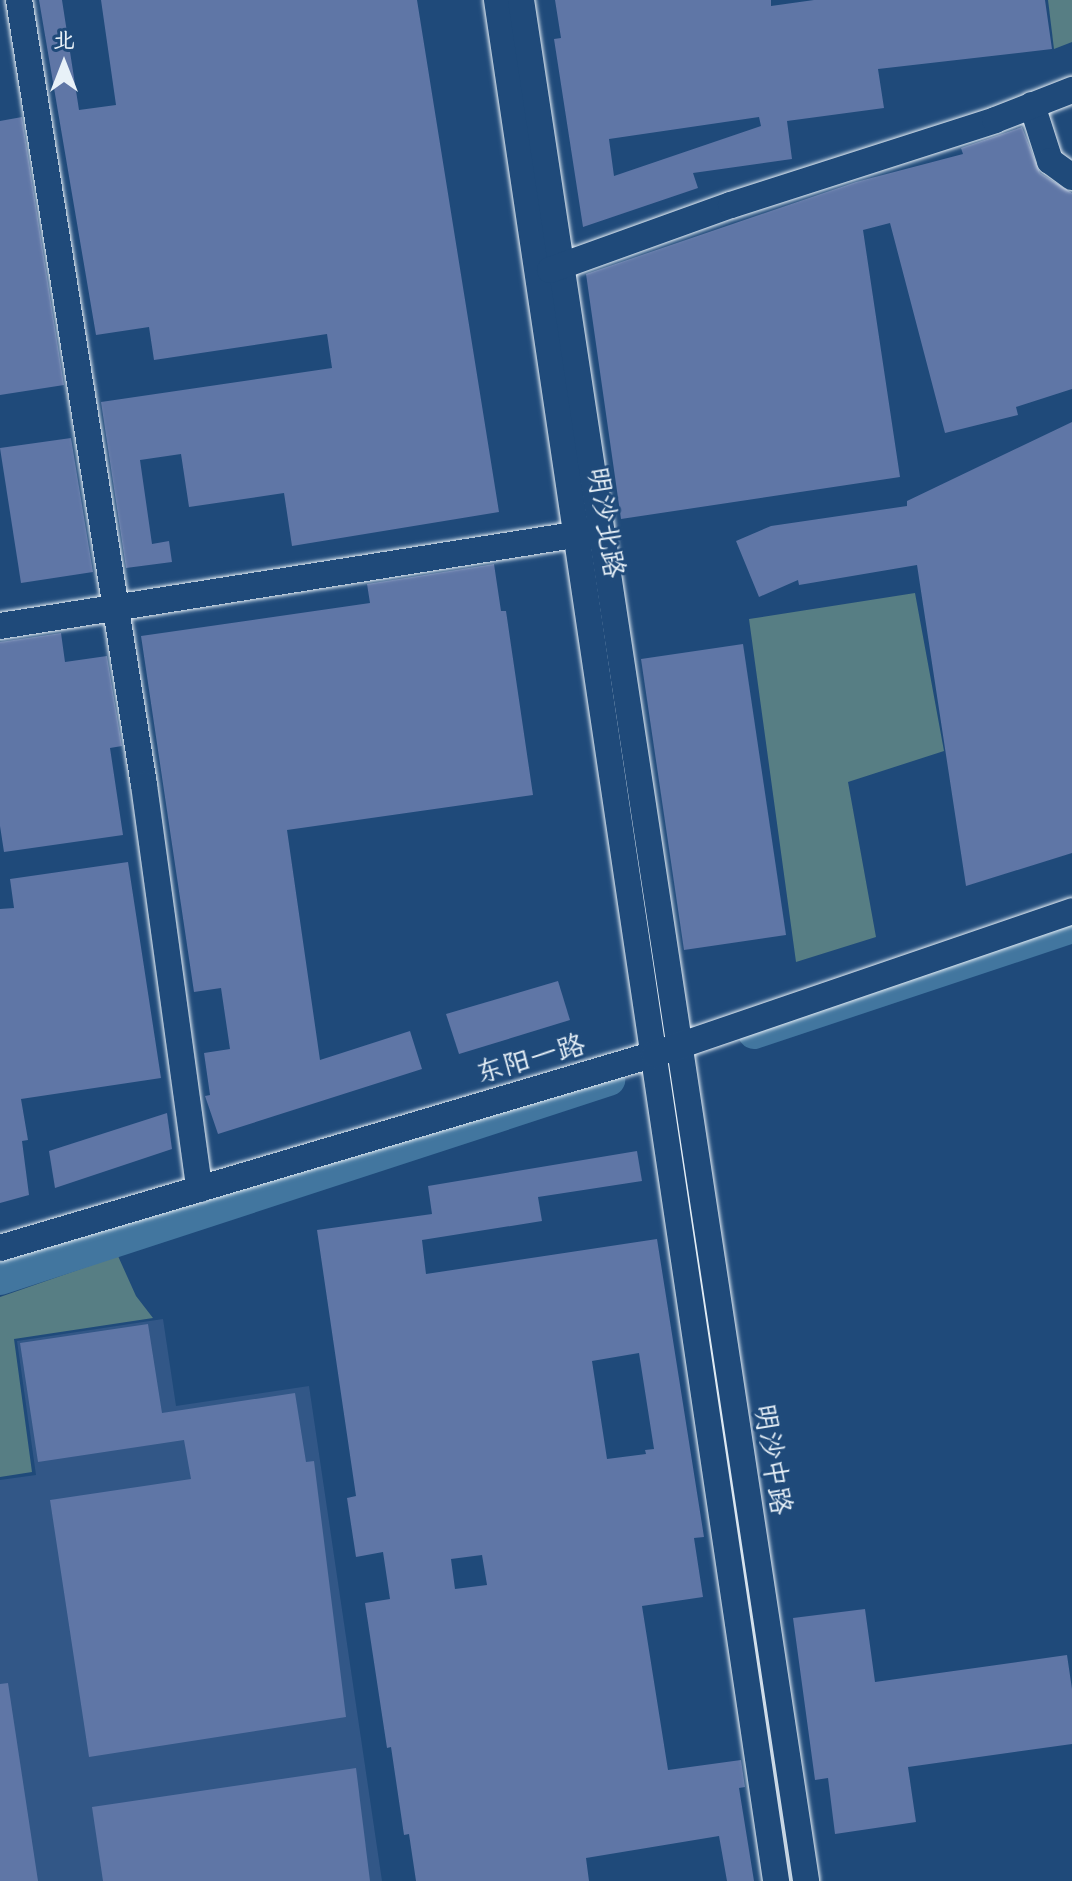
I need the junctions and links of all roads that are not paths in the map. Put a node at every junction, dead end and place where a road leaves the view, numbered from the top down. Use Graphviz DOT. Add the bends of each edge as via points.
graph roads {
  1 [pos="19,0"];
  2 [pos="497,0"];
  3 [pos="521,0"];
  4 [pos="1072,90"];
  5 [pos="1032,105"];
  6 [pos="1072,177"];
  7 [pos="564,266"];
  8 [pos="538,274"];
  9 [pos="603,531"];
  10 [pos="576,535"];
  11 [pos="117,607"];
  12 [pos="0,626"];
  13 [pos="1072,911"];
  14 [pos="667,1050"];
  15 [pos="199,1189"];
  16 [pos="0,1248"];
  17 [pos="776,1881"];
  18 [pos="806,1881"];
  1 -- 11 [label="street"];
  2 -- 8 [label="street, 明沙北路"];
  3 -- 7 [label="street, 明沙北路"];
  4 -- 5 [label="street"];
  5 -- 6 [label="street" via="1050,161"];
  5 -- 7 [label="street"];
  7 -- 8 [label="street"];
  7 -- 9 [label="street, 明沙北路"];
  8 -- 10 [label="street, 明沙北路"];
  9 -- 10 [label="street"];
  9 -- 14 [label="street, 明沙北路"];
  10 -- 11 [label="street"];
  10 -- 14 [label="street, 明沙北路"];
  11 -- 12 [label="street"];
  11 -- 15 [label="street"];
  13 -- 14 [label="street, 东阳一路"];
  14 -- 15 [label="street, 东阳一路"];
  14 -- 17 [label="street, 明沙中路"];
  14 -- 18 [label="street, 明沙中路"];
  15 -- 16 [label="street, 东阳一路"];
}
